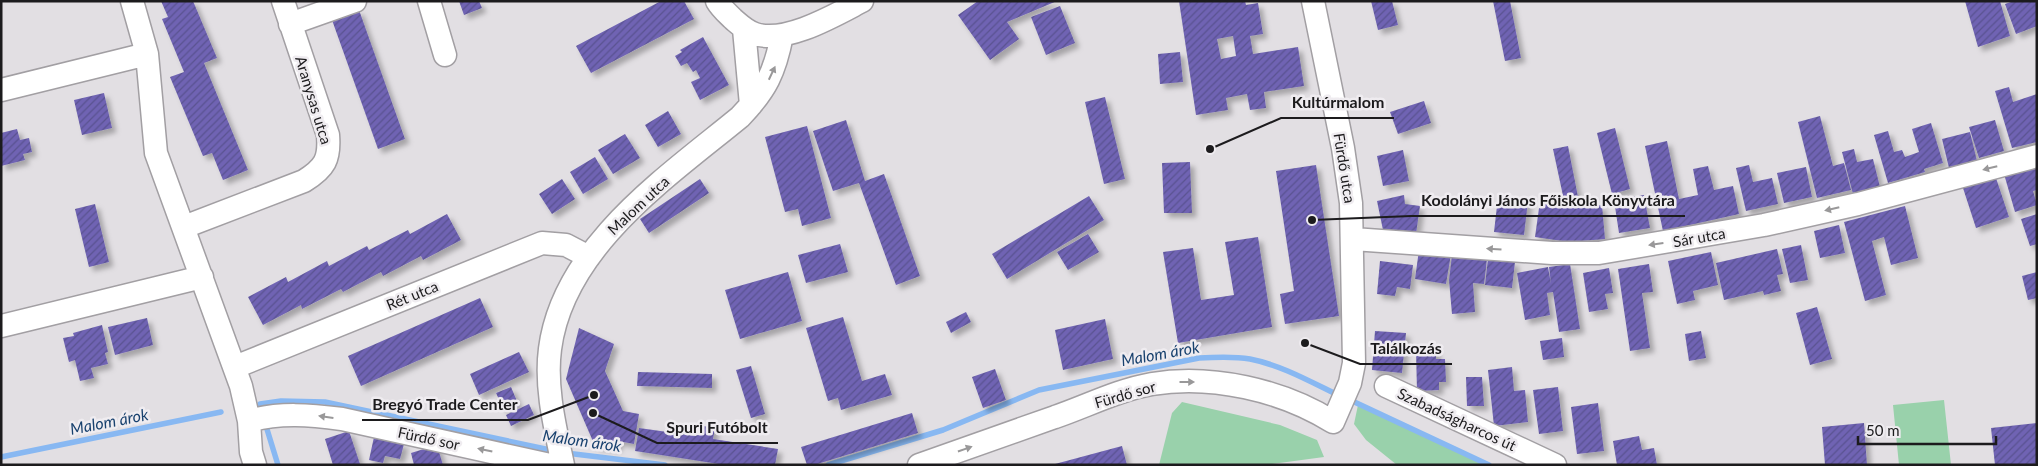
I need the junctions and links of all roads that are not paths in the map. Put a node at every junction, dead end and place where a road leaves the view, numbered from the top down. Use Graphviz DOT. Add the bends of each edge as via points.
graph roads {
  1 [pos="132,1"];
  2 [pos="283,1"];
  3 [pos="355,1"];
  4 [pos="429,1"];
  5 [pos="717,1"];
  6 [pos="862,1"];
  7 [pos="1313,1"];
  8 [pos="290,24"];
  9 [pos="744,29"];
  10 [pos="782,35"];
  11 [pos="147,54"];
  12 [pos="445,55"];
  13 [pos="1,90"];
  14 [pos="751,105"];
  15 [pos="2037,156"];
  16 [pos="184,227"];
  17 [pos="1353,239"];
  18 [pos="589,256"];
  19 [pos="202,277"];
  20 [pos="1,326"];
  21 [pos="235,367"];
  22 [pos="1386,386"];
  23 [pos="1337,416"];
  24 [pos="249,421"];
  25 [pos="255,465"];
  26 [pos="550,465"];
  27 [pos="563,465"];
  28 [pos="919,465"];
  29 [pos="1555,465"];
  1 -- 11 [label="street"];
  2 -- 8 [label="street, Aranysas utca"];
  3 -- 8 [label="street"];
  4 -- 12 [label="street"];
  5 -- 9 [label="street"];
  6 -- 10 [label="street" via="825,20"];
  7 -- 17 [label="street, Fürdő utca" via="1343,148 1352,204"];
  8 -- 16 [label="street, Aranysas utca" via="328,135 329,151 325,162 318,172 304,181"];
  9 -- 10 [label="street" via="766,36"];
  9 -- 14 [label="street"];
  14 -- 10 [label="street, Malom utca, one-way" via="770,77"];
  11 -- 13 [label="street"];
  11 -- 16 [label="street" via="156,153"];
  14 -- 18 [label="street, Malom utca" via="630,208"];
  15 -- 17 [label="street, Sár utca, one-way" via="1858,204 1764,225 1599,253 1552,253"];
  16 -- 19 [label="street"];
  17 -- 23 [label="street, Fürdő utca" via="1354,363"];
  18 -- 21 [label="street, Rét utca" via="566,245 542,243"];
  18 -- 27 [label="street, Malom utca" via="574,281 554,329 550,349 554,424"];
  19 -- 20 [label="street"];
  19 -- 21 [label="street"];
  21 -- 24 [label="street"];
  22 -- 29 [label="street, Szabadságharcos út"];
  28 -- 23 [label="street, Fürdő sor, one-way" via="1151,384 1209,382 1277,397"];
  24 -- 25 [label="street"];
  26 -- 24 [label="street, Fürdő sor, one-way" via="342,419 268,415"];
}
